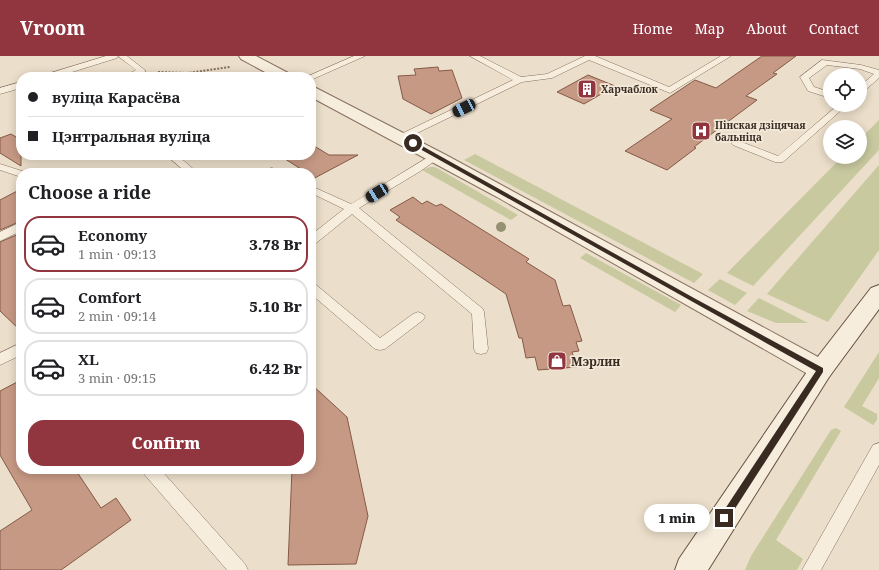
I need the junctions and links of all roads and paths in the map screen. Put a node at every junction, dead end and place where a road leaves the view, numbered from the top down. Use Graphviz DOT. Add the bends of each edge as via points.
graph roads {
  1 [pos="114,56"];
  2 [pos="122,56"];
  3 [pos="246,56"];
  4 [pos="361,56"];
  5 [pos="474,56"];
  6 [pos="590,57"];
  7 [pos="721,57"];
  8 [pos="866,68"];
  9 [pos="867,69"];
  10 [pos="63,72"];
  11 [pos="140,72"];
  12 [pos="275,72"];
  13 [pos="879,74"];
  14 [pos="316,75"];
  15 [pos="520,80"];
  16 [pos="867,84"];
  17 [pos="16,87"];
  18 [pos="0,92"];
  19 [pos="823,93"];
  20 [pos="316,94"];
  21 [pos="834,112"];
  22 [pos="402,137"];
  23 [pos="736,143"];
  24 [pos="436,156"];
  25 [pos="177,160"];
  26 [pos="0,167"];
  27 [pos="188,168"];
  28 [pos="16,172"];
  29 [pos="316,191"];
  30 [pos="352,208"];
  31 [pos="16,229"];
  32 [pos="0,237"];
  33 [pos="316,237"];
  34 [pos="316,291"];
  35 [pos="879,293"];
  36 [pos="418,317"];
  37 [pos="482,349"];
  38 [pos="16,351"];
  39 [pos="0,360"];
  40 [pos="821,370"];
  41 [pos="879,450"];
  42 [pos="154,474"];
  43 [pos="692,569"];
  44 [pos="239,570"];
  45 [pos="811,570"];
  1 -- 10 [label="lane"];
  2 -- 11 [label="lane" via="142,71"];
  3 -- 12 [label="street"];
  4 -- 14 [label="lane"];
  5 -- 15 [label="lane"];
  6 -- 7 [label="lane" via="670,90"];
  6 -- 15 [label="lane" via="549,76"];
  8 -- 19 [label="lane" via="825,62 804,77 811,89"];
  9 -- 13 [label="lane"];
  13 -- 16 [label="lane"];
  15 -- 22 [label="lane"];
  17 -- 18 [label="lane"];
  20 -- 22 [label="street"];
  21 -- 23 [label="lane" via="779,160"];
  22 -- 24 [label="street"];
  24 -- 30 [label="lane"];
  24 -- 40 [label="street"];
  25 -- 27 [label="lane"];
  26 -- 28 [label="lane"];
  29 -- 30 [label="lane"];
  30 -- 33 [label="lane"];
  30 -- 37 [label="lane" via="478,312"];
  31 -- 32 [label="lane"];
  34 -- 36 [label="lane" via="380,345"];
  35 -- 40 [label="street"];
  38 -- 39 [label="lane"];
  40 -- 43 [label="street"];
  41 -- 45 [label="lane"];
  42 -- 44 [label="lane"];
}
